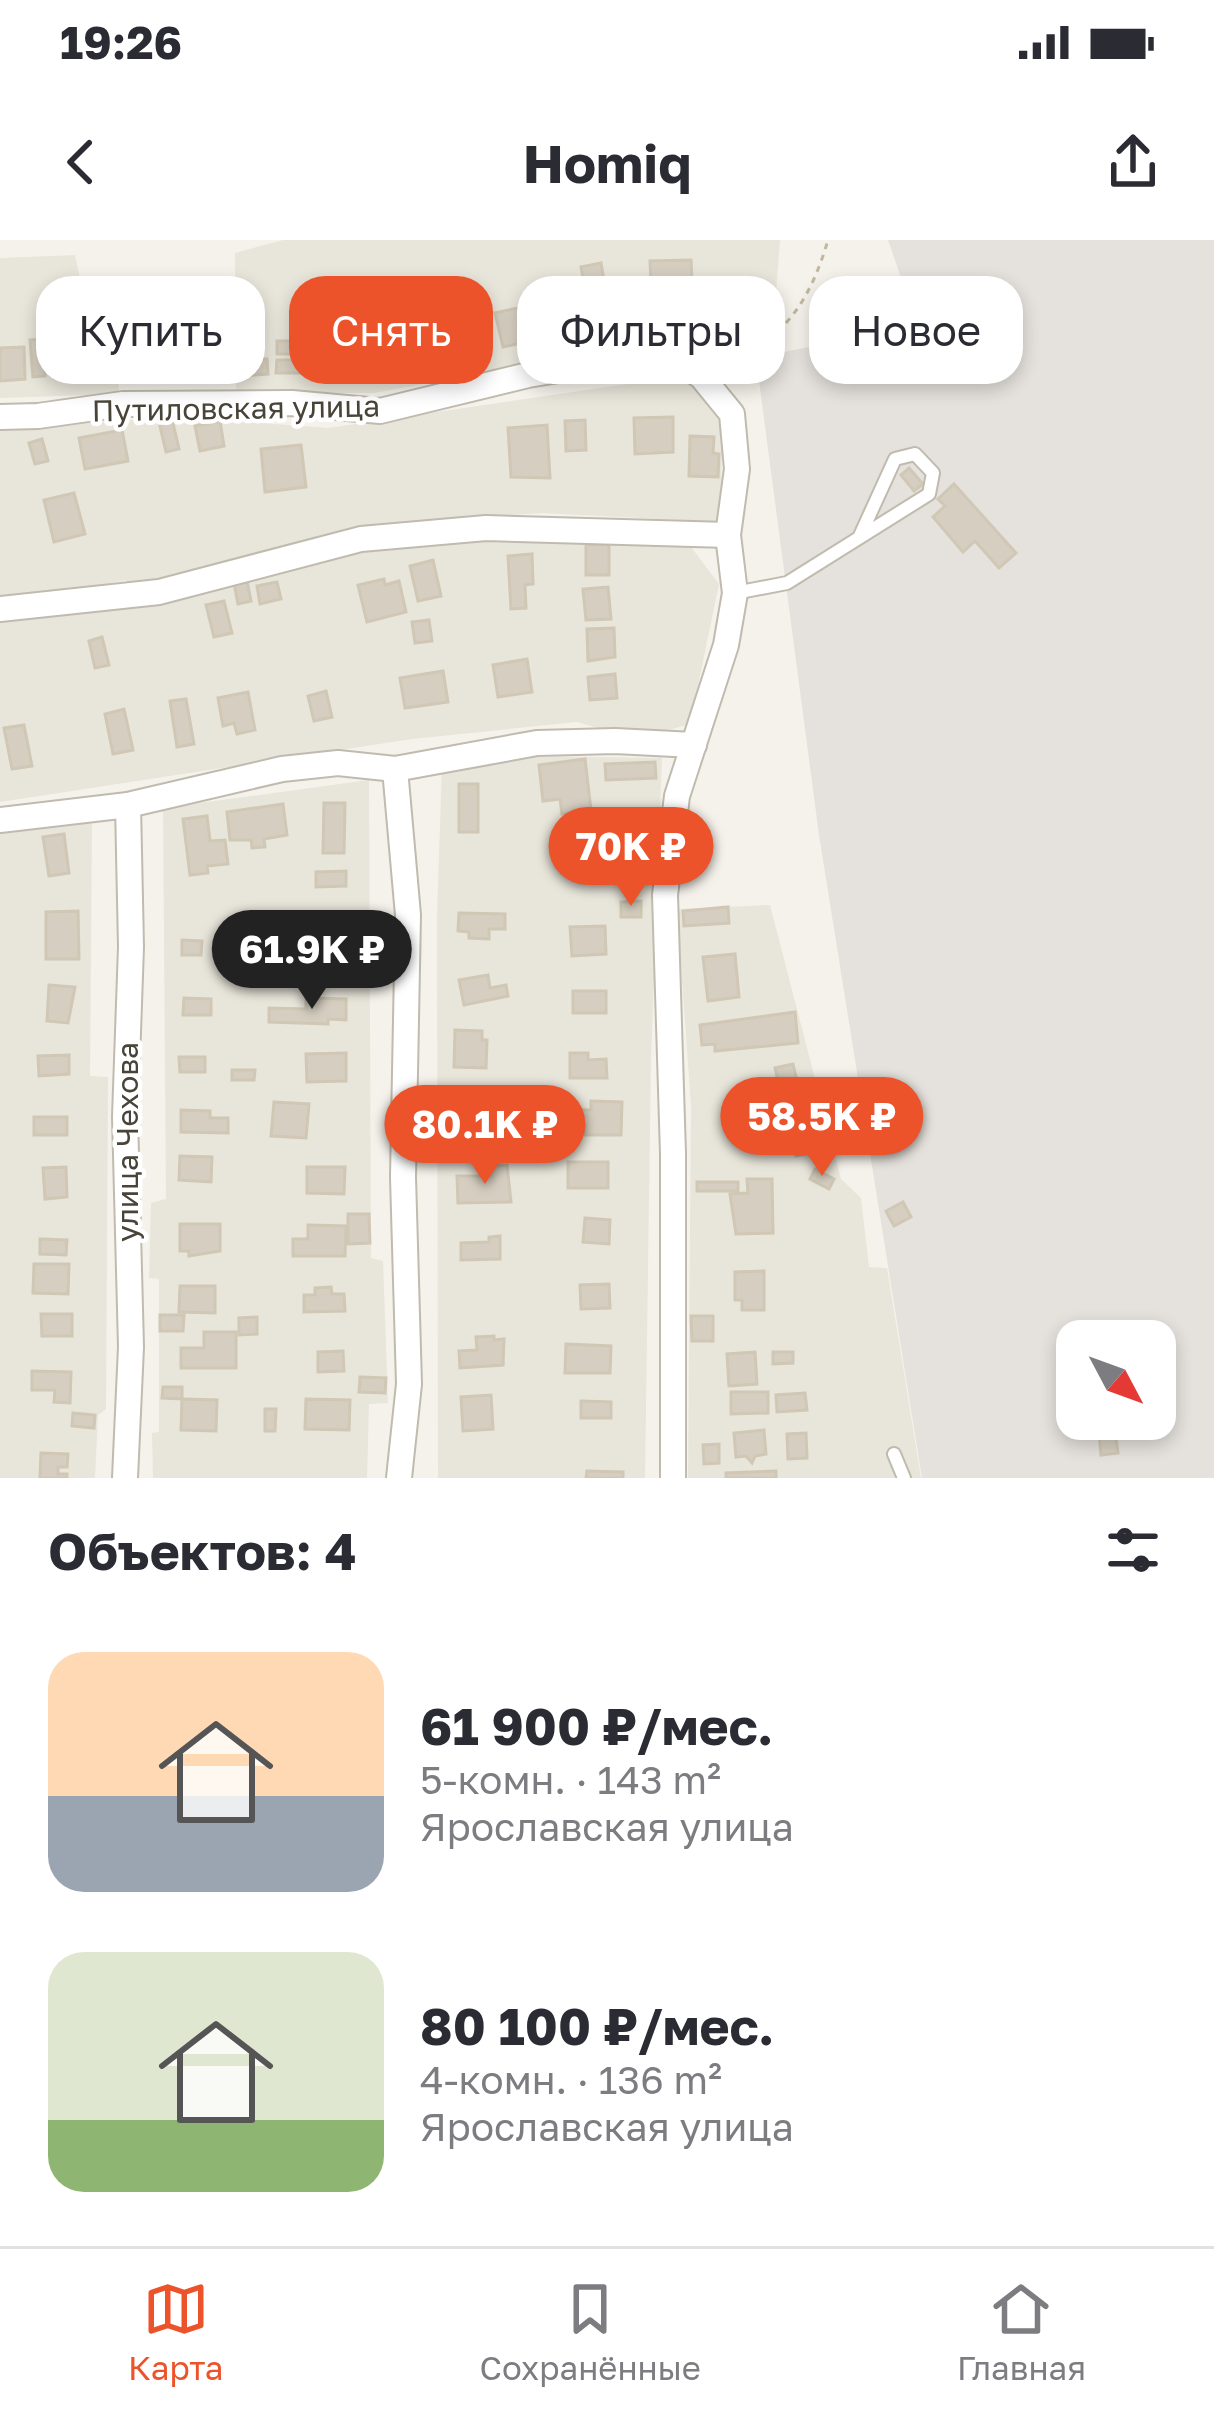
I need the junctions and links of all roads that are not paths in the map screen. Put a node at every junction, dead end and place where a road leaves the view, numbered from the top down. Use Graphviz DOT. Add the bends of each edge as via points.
graph roads {
  1 [pos="0,417"];
  2 [pos="728,535"];
  3 [pos="860,538"];
  4 [pos="735,593"];
  5 [pos="0,608"];
  6 [pos="694,745"];
  7 [pos="395,769"];
  8 [pos="128,806"];
  9 [pos="0,820"];
  10 [pos="894,1454"];
  11 [pos="125,1478"];
  12 [pos="399,1478"];
  13 [pos="673,1478"];
  14 [pos="904,1478"];
  1 -- 2 [label="street, Путиловская улица" via="123,404 380,411 528,375 674,358 732,413 737,469"];
  2 -- 4 [label="street"];
  2 -- 5 [label="street" via="486,528 361,539 159,592"];
  3 -- 3 [label="lane" via="929,494 933,473 915,454 895,459"];
  3 -- 4 [label="lane" via="787,583"];
  4 -- 6 [label="street"];
  6 -- 7 [label="street" via="536,743"];
  6 -- 13 [label="street" via="677,796 665,895"];
  7 -- 8 [label="street" via="282,769"];
  7 -- 12 [label="street" via="409,915 409,1384"];
  8 -- 9 [label="street"];
  8 -- 11 [label="street, улица Чехова"];
  10 -- 14 [label="lane"];
}
